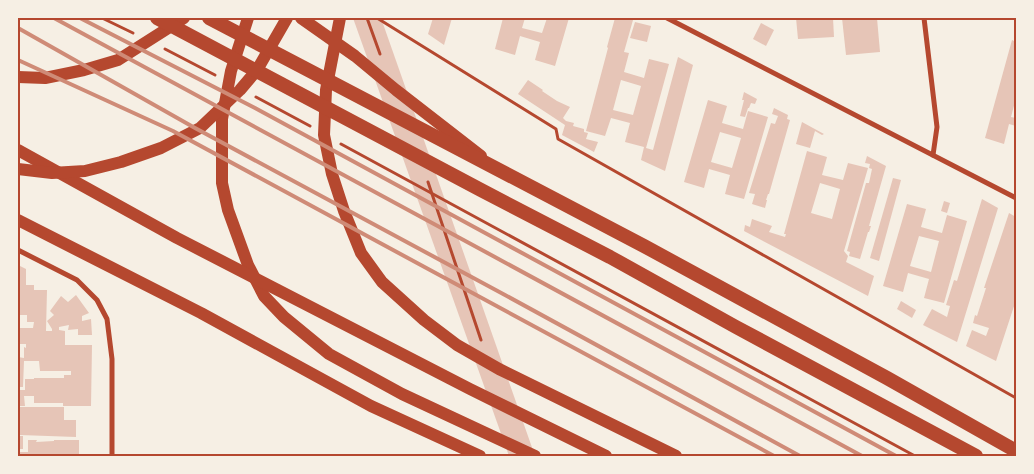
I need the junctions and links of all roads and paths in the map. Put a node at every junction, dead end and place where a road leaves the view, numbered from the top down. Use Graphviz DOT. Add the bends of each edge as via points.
graph roads {
  1 [pos="102,18"];
  2 [pos="158,18"];
  3 [pos="184,18"];
  4 [pos="209,18"];
  5 [pos="248,18"];
  6 [pos="287,18"];
  7 [pos="301,18"];
  8 [pos="340,18"];
  9 [pos="377,18"];
  10 [pos="667,18"];
  11 [pos="924,18"];
  12 [pos="137,35"];
  13 [pos="163,48"];
  14 [pos="215,75"];
  15 [pos="18,77"];
  16 [pos="250,94"];
  17 [pos="311,127"];
  18 [pos="337,142"];
  19 [pos="18,150"];
  20 [pos="933,155"];
  21 [pos="18,170"];
  22 [pos="501,172"];
  23 [pos="426,175"];
  24 [pos="1016,198"];
  25 [pos="18,220"];
  26 [pos="18,250"];
  27 [pos="482,344"];
  28 [pos="1016,398"];
  29 [pos="1016,451"];
  30 [pos="112,456"];
  31 [pos="480,456"];
  32 [pos="535,456"];
  33 [pos="606,456"];
  34 [pos="676,456"];
  35 [pos="915,456"];
  36 [pos="976,456"];
  1 -- 12 [label="path"];
  2 -- 36 [label="highway" via="610,257"];
  3 -- 15 [label="main road" via="118,60 46,78"];
  4 -- 22 [label="highway"];
  5 -- 32 [label="main road" via="231,71 222,119 222,182 228,210 248,265 264,296 329,354 402,394"];
  6 -- 21 [label="main road" via="256,70 200,128 161,148 85,171"];
  7 -- 22 [label="main road" via="355,56"];
  8 -- 34 [label="main road" via="326,90 324,135 344,211 362,253 382,282 457,345"];
  9 -- 28 [label="path" via="556,129 558,139"];
  10 -- 20 [label="street"];
  11 -- 20 [label="street" via="937,127"];
  13 -- 14 [label="path"];
  16 -- 17 [label="path"];
  18 -- 35 [label="path"];
  19 -- 33 [label="main road" via="177,238"];
  20 -- 24 [label="street"];
  22 -- 29 [label="highway" via="644,246"];
  23 -- 27 [label="path"];
  25 -- 31 [label="main road" via="201,313 372,406"];
  26 -- 30 [label="street" via="77,280 97,300 107,319 112,359"];
}
